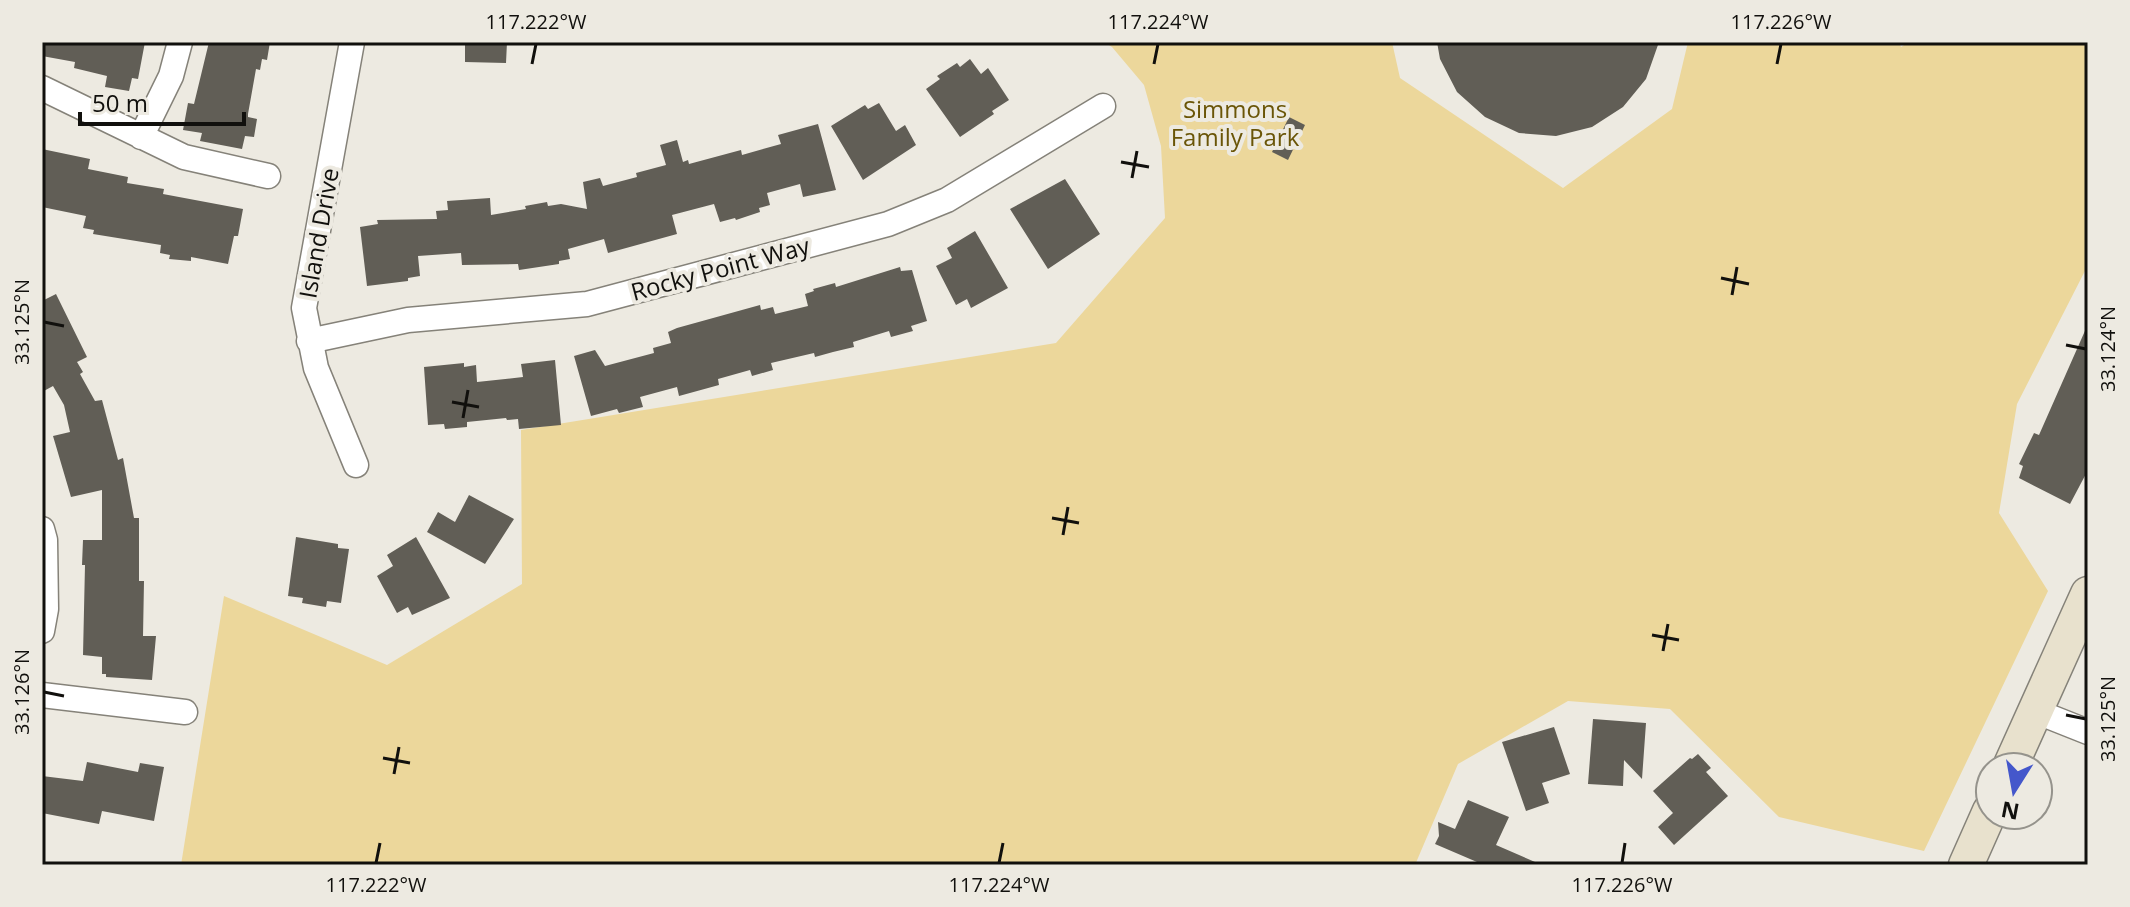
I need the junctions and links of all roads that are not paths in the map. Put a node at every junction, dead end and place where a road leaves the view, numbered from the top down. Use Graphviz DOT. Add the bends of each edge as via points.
graph roads {
  1 [pos="180,42"];
  2 [pos="352,42"];
  3 [pos="42,88"];
  4 [pos="1103,106"];
  5 [pos="141,137"];
  6 [pos="268,176"];
  7 [pos="309,341"];
  8 [pos="356,465"];
  9 [pos="42,529"];
  10 [pos="2088,594"];
  11 [pos="42,631"];
  12 [pos="42,695"];
  13 [pos="2035,711"];
  14 [pos="185,712"];
  15 [pos="2088,732"];
  16 [pos="2017,751"];
  17 [pos="1981,831"];
  18 [pos="1966,865"];
  1 -- 5 [label="street" via="171,76"];
  2 -- 7 [label="street, Island Drive" via="304,308"];
  3 -- 5 [label="street"];
  4 -- 7 [label="street, Rocky Point Way" via="947,200 888,224 587,304 408,320"];
  5 -- 6 [label="street" via="184,157"];
  7 -- 8 [label="street, Island Drive"];
  9 -- 11 [label="street"];
  10 -- 13 [label="street"];
  12 -- 14 [label="street"];
  13 -- 15 [label="street"];
  13 -- 16 [label="street"];
  17 -- 18 [label="street"];
}
